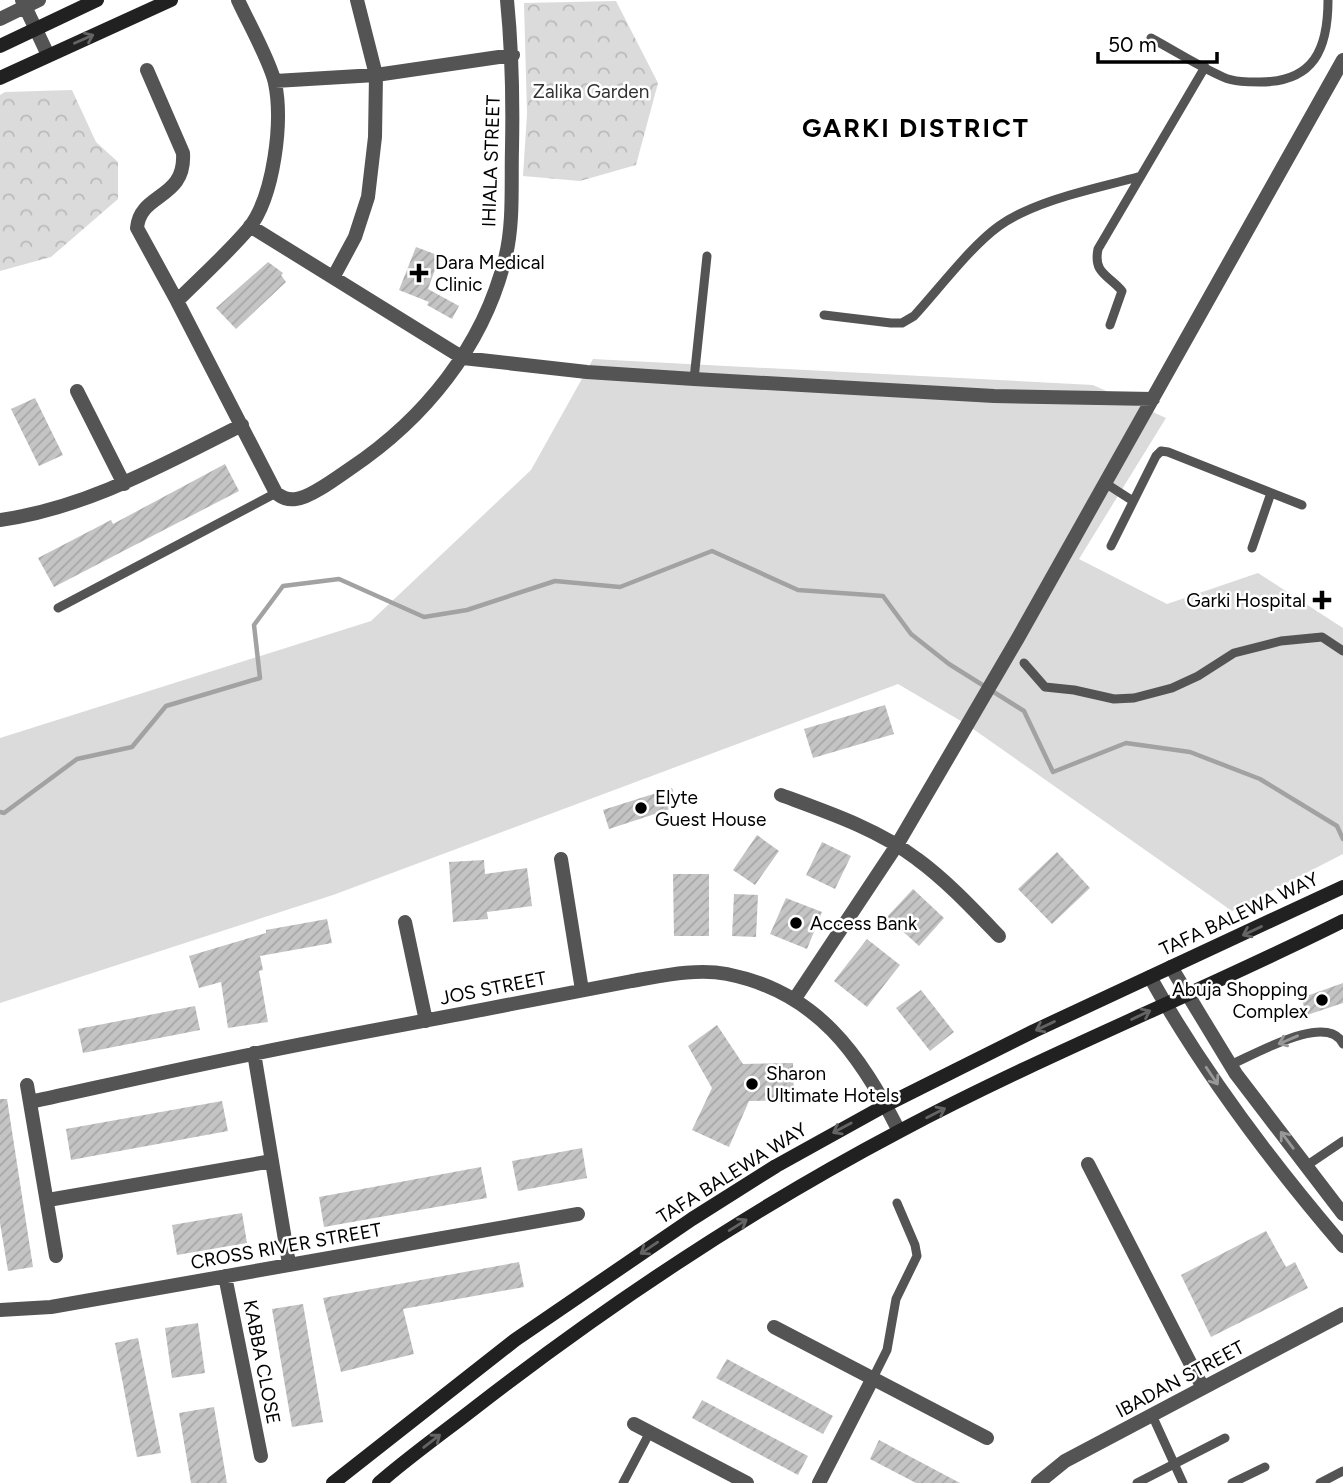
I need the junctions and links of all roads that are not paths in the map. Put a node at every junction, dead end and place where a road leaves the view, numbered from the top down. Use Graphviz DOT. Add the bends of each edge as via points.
graph roads {
  1 [pos="97,0"];
  2 [pos="171,0"];
  3 [pos="238,0"];
  4 [pos="357,0"];
  5 [pos="507,0"];
  6 [pos="1328,0"];
  7 [pos="29,2"];
  8 [pos="0,19"];
  9 [pos="35,29"];
  10 [pos="1151,38"];
  11 [pos="0,46"];
  12 [pos="48,55"];
  13 [pos="513,55"];
  14 [pos="1343,60"];
  15 [pos="1205,68"];
  16 [pos="147,70"];
  17 [pos="376,75"];
  18 [pos="0,79"];
  19 [pos="275,81"];
  20 [pos="1141,176"];
  21 [pos="250,226"];
  22 [pos="707,256"];
  23 [pos="334,276"];
  24 [pos="177,300"];
  25 [pos="824,315"];
  26 [pos="1110,326"];
  27 [pos="463,358"];
  28 [pos="694,379"];
  29 [pos="77,391"];
  30 [pos="1153,400"];
  31 [pos="242,425"];
  32 [pos="124,484"];
  33 [pos="1105,484"];
  34 [pos="1271,493"];
  35 [pos="276,494"];
  36 [pos="1133,501"];
  37 [pos="1302,505"];
  38 [pos="0,520"];
  39 [pos="1111,546"];
  40 [pos="1252,548"];
  41 [pos="58,608"];
  42 [pos="1343,651"];
  43 [pos="1024,663"];
  44 [pos="781,795"];
  45 [pos="897,845"];
  46 [pos="561,859"];
  47 [pos="1343,887"];
  48 [pos="1343,920"];
  49 [pos="405,922"];
  50 [pos="999,936"];
  51 [pos="1171,967"];
  52 [pos="1150,977"];
  53 [pos="582,990"];
  54 [pos="1186,994"];
  55 [pos="794,1000"];
  56 [pos="1165,1004"];
  57 [pos="425,1021"];
  58 [pos="1343,1044"];
  59 [pos="254,1053"];
  60 [pos="1230,1065"];
  61 [pos="27,1085"];
  62 [pos="30,1102"];
  63 [pos="886,1105"];
  64 [pos="899,1131"];
  65 [pos="1343,1141"];
  66 [pos="272,1161"];
  67 [pos="1088,1164"];
  68 [pos="1306,1166"];
  69 [pos="48,1200"];
  70 [pos="897,1203"];
  71 [pos="578,1214"];
  72 [pos="1343,1214"];
  73 [pos="1343,1246"];
  74 [pos="56,1256"];
  75 [pos="289,1264"];
  76 [pos="225,1276"];
  77 [pos="0,1310"];
  78 [pos="1343,1314"];
  79 [pos="774,1327"];
  80 [pos="873,1378"];
  81 [pos="1203,1388"];
  82 [pos="1152,1415"];
  83 [pos="634,1424"];
  84 [pos="650,1432"];
  85 [pos="987,1437"];
  86 [pos="1225,1438"];
  87 [pos="261,1456"];
  88 [pos="1174,1463"];
  89 [pos="1265,1467"];
  90 [pos="1343,1471"];
  91 [pos="342,1480"];
  92 [pos="379,1483"];
  93 [pos="623,1483"];
  94 [pos="747,1483"];
  95 [pos="819,1483"];
  96 [pos="1038,1483"];
  97 [pos="1137,1483"];
  98 [pos="1183,1483"];
  99 [pos="1232,1483"];
  100 [pos="1320,1483"];
  1 -- 9 [label="main road"];
  12 -- 2 [label="main road, one-way"];
  3 -- 19 [label="street"];
  4 -- 17 [label="street"];
  5 -- 13 [label="street, IHIALA STREET"];
  6 -- 15 [label="lane" via="1326,37 1304,72 1275,82 1250,82 1225,78"];
  7 -- 8 [label="street"];
  7 -- 9 [label="street"];
  9 -- 11 [label="main road"];
  9 -- 12 [label="street"];
  10 -- 15 [label="lane"];
  12 -- 18 [label="main road"];
  13 -- 17 [label="street"];
  13 -- 27 [label="street, IHIALA STREET" via="505,258"];
  14 -- 30 [label="street"];
  15 -- 20 [label="lane"];
  16 -- 24 [label="street" via="183,152 184,165 169,191 144,208 137,228"];
  17 -- 19 [label="street"];
  17 -- 23 [label="street" via="368,197 355,237"];
  19 -- 21 [label="street" via="276,149"];
  20 -- 25 [label="lane" via="1035,207 1010,219 986,236 914,316 902,323"];
  20 -- 26 [label="lane" via="1098,249 1101,272 1122,291"];
  21 -- 23 [label="street"];
  21 -- 24 [label="street"];
  22 -- 28 [label="lane"];
  23 -- 27 [label="street"];
  24 -- 31 [label="street"];
  27 -- 28 [label="street"];
  27 -- 35 [label="street, IHIALA STREET" via="400,431 375,452 298,499"];
  28 -- 30 [label="street"];
  29 -- 32 [label="street"];
  30 -- 33 [label="street"];
  31 -- 32 [label="street"];
  31 -- 35 [label="street"];
  32 -- 38 [label="street" via="56,509"];
  33 -- 36 [label="lane"];
  33 -- 45 [label="street"];
  34 -- 36 [label="lane" via="1161,451"];
  34 -- 37 [label="lane"];
  34 -- 40 [label="lane"];
  35 -- 41 [label="lane"];
  36 -- 39 [label="lane"];
  42 -- 43 [label="lane" via="1322,637 1281,641 1234,653 1172,688 1114,699 1045,687"];
  44 -- 45 [label="street" via="834,814"];
  45 -- 50 [label="street" via="936,874"];
  45 -- 55 [label="street"];
  46 -- 53 [label="street"];
  47 -- 51 [label="main road, TAFA BALEWA WAY, one-way"];
  48 -- 54 [label="main road"];
  49 -- 57 [label="street"];
  51 -- 52 [label="main road, TAFA BALEWA WAY"];
  51 -- 54 [label="street"];
  52 -- 56 [label="street"];
  52 -- 63 [label="main road, TAFA BALEWA WAY, one-way"];
  53 -- 55 [label="street, JOS STREET" via="655,977 725,974"];
  53 -- 57 [label="street, JOS STREET"];
  54 -- 56 [label="main road"];
  54 -- 60 [label="street"];
  55 -- 63 [label="street, JOS STREET" via="827,1023 855,1054"];
  64 -- 56 [label="main road, one-way"];
  56 -- 73 [label="street, one-way" via="1279,1170"];
  57 -- 59 [label="street, JOS STREET"];
  58 -- 60 [label="lane, one-way" via="1331,1032 1308,1031"];
  59 -- 62 [label="street, JOS STREET"];
  59 -- 66 [label="street"];
  68 -- 60 [label="street, one-way"];
  61 -- 62 [label="street"];
  62 -- 69 [label="street"];
  63 -- 64 [label="street, JOS STREET"];
  63 -- 91 [label="main road, TAFA BALEWA WAY, one-way" via="776,1166 515,1340"];
  92 -- 64 [label="main road, one-way" via="530,1365 628,1296 796,1189"];
  65 -- 68 [label="lane"];
  66 -- 69 [label="street"];
  66 -- 75 [label="street"];
  67 -- 81 [label="street"];
  68 -- 72 [label="street"];
  69 -- 74 [label="street"];
  70 -- 80 [label="lane" via="916,1256 896,1299 887,1350"];
  71 -- 75 [label="street, CROSS RIVER STREET"];
  75 -- 76 [label="street, CROSS RIVER STREET"];
  76 -- 77 [label="street, CROSS RIVER STREET" via="51,1307"];
  76 -- 87 [label="street, KABBA CLOSE"];
  78 -- 81 [label="street, IBADAN STREET"];
  79 -- 80 [label="street"];
  80 -- 85 [label="street"];
  80 -- 95 [label="street"];
  81 -- 82 [label="street, IBADAN STREET"];
  82 -- 88 [label="lane"];
  82 -- 96 [label="street, IBADAN STREET" via="1065,1461"];
  83 -- 84 [label="street"];
  84 -- 93 [label="lane"];
  84 -- 94 [label="street"];
  86 -- 88 [label="lane"];
  88 -- 97 [label="lane"];
  88 -- 98 [label="lane"];
  89 -- 99 [label="lane"];
  90 -- 100 [label="lane"];
}
